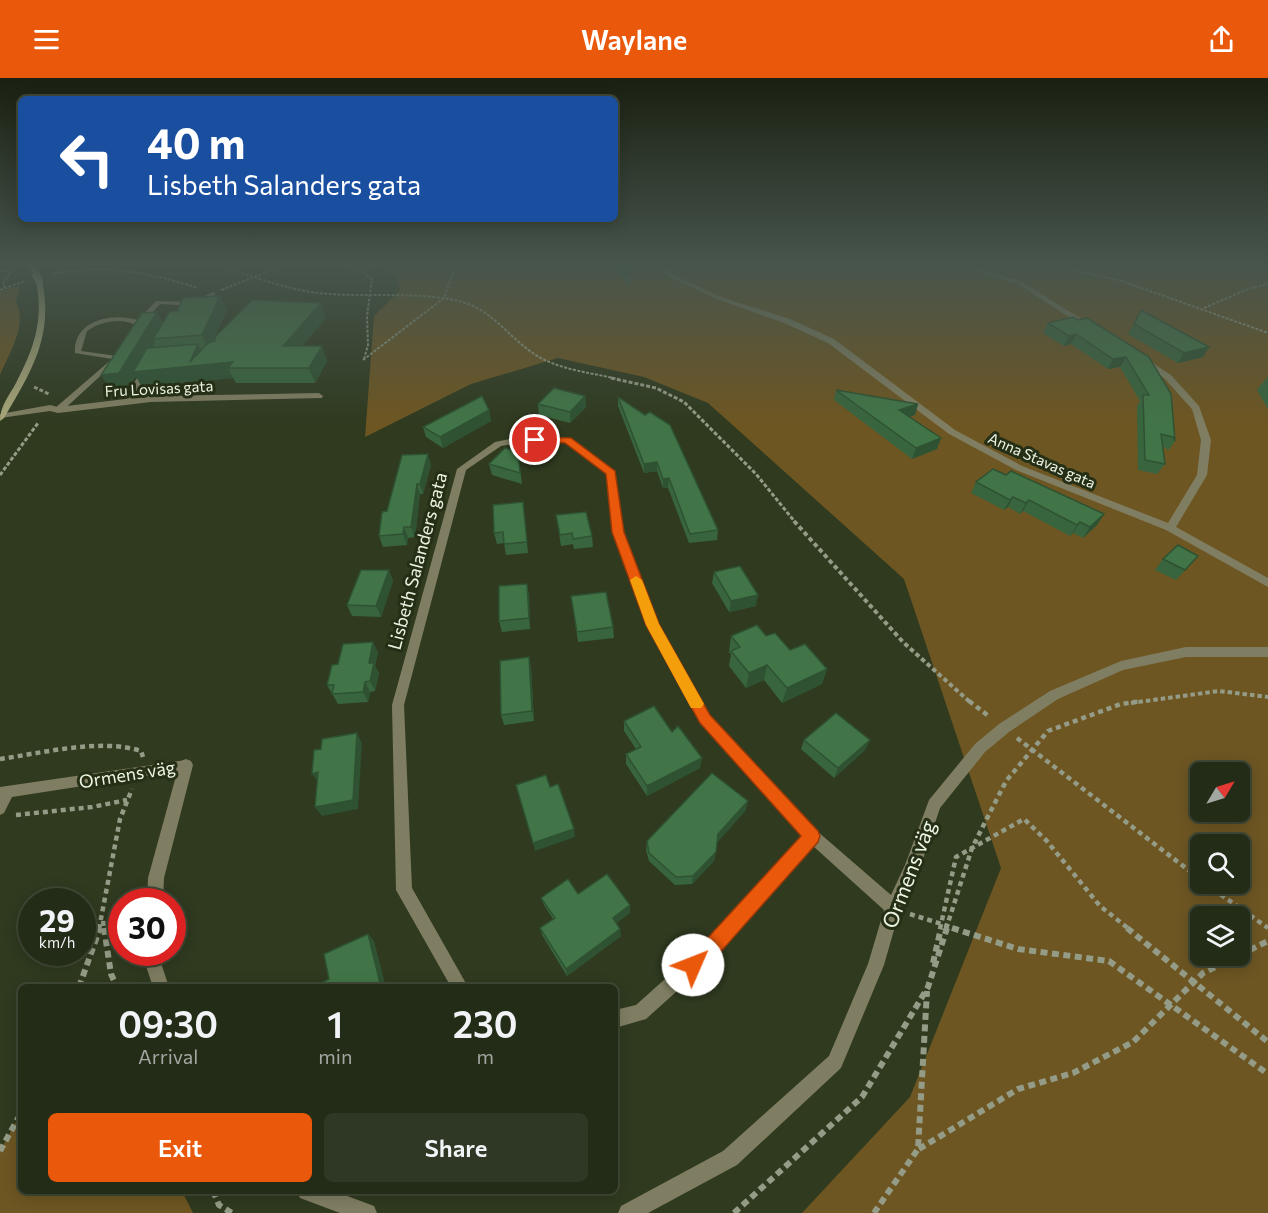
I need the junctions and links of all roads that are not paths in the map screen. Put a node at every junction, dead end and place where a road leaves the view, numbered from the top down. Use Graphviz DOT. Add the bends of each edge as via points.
graph roads {
  1 [pos="42,317"];
  2 [pos="145,317"];
  3 [pos="775,317"];
  4 [pos="1074,317"];
  5 [pos="140,322"];
  6 [pos="140,333"];
  7 [pos="1103,335"];
  8 [pos="1131,353"];
  9 [pos="147,368"];
  10 [pos="319,396"];
  11 [pos="127,402"];
  12 [pos="58,410"];
  13 [pos="1,417"];
  14 [pos="1170,528"];
  15 [pos="1268,583"];
  16 [pos="1268,652"];
  17 [pos="186,765"];
  18 [pos="4,793"];
  19 [pos="5,812"];
  20 [pos="812,836"];
  21 [pos="156,888"];
  22 [pos="893,907"];
  23 [pos="154,966"];
  24 [pos="160,984"];
  25 [pos="458,984"];
  26 [pos="618,1018"];
  27 [pos="315,1194"];
  28 [pos="367,1213"];
  29 [pos="628,1213"];
  1 -- 13 [label="main road" via="31,364"];
  2 -- 5 [label="lane"];
  3 -- 14 [label="street, Anna Stavas gata" via="831,341 952,432 1019,468"];
  4 -- 7 [label="street"];
  5 -- 6 [label="lane" via="144,326"];
  5 -- 12 [label="lane" via="93,324 80,338 77,352 120,355"];
  8 -- 14 [label="street" via="1168,377 1196,408 1206,440 1202,475"];
  9 -- 11 [label="lane"];
  10 -- 11 [label="street, Fru Lovisas gata"];
  11 -- 12 [label="street, Fru Lovisas gata"];
  12 -- 13 [label="street, Fru Lovisas gata"];
  14 -- 15 [label="street, Anna Stavas gata"];
  16 -- 22 [label="street, Ormens väg" via="1186,652 1121,666 1054,695 1004,728 980,748 934,805 912,868"];
  17 -- 18 [label="lane, Ormens väg"];
  17 -- 21 [label="street, Ormens väg"];
  18 -- 19 [label="lane"];
  20 -- 22 [label="street, Lisbeth Salanders gata"];
  20 -- 25 [label="street, Lisbeth Salanders gata" via="705,719 652,625 618,532 611,473 568,440 498,444 462,469 398,705 404,890"];
  20 -- 26 [label="street" via="710,950 640,1013"];
  22 -- 29 [label="street, Ormens väg" via="876,965 835,1062 730,1158"];
  23 -- 24 [label="street"];
  27 -- 28 [label="street"];
}
